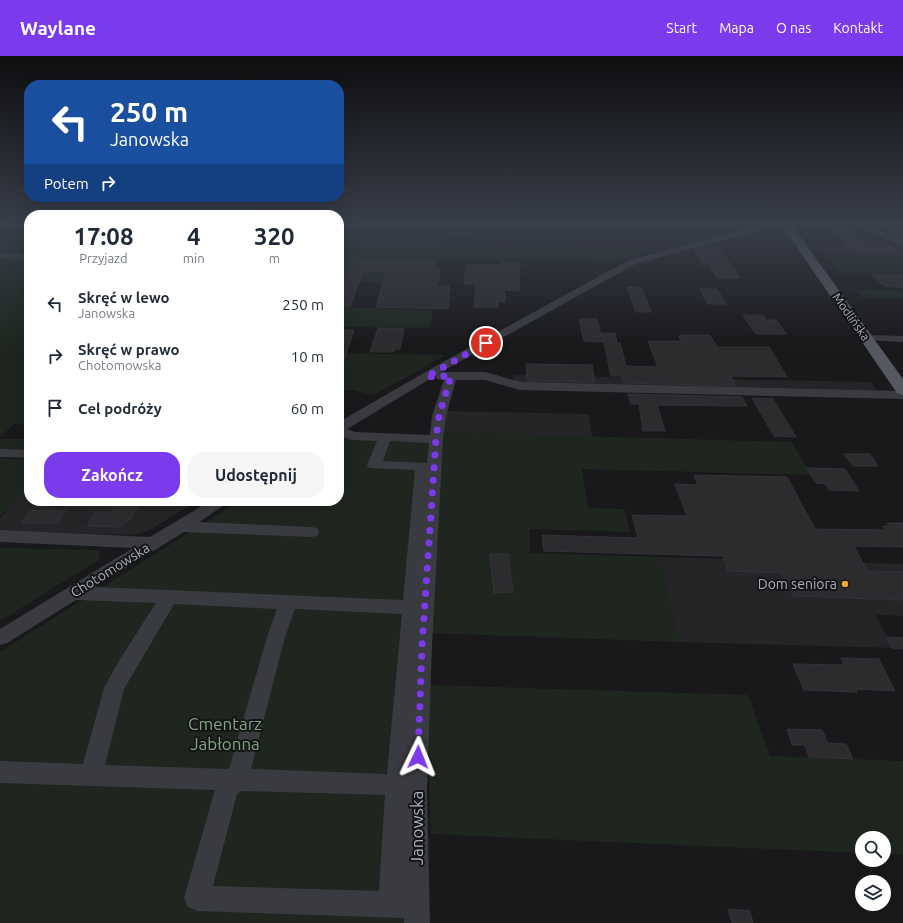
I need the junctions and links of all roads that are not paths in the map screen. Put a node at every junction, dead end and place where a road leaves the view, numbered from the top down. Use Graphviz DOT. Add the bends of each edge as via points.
graph roads {
  1 [pos="628,264"];
  2 [pos="815,264"];
  3 [pos="866,338"];
  4 [pos="903,339"];
  5 [pos="451,376"];
  6 [pos="426,377"];
  7 [pos="903,390"];
  8 [pos="903,395"];
  9 [pos="344,426"];
  10 [pos="344,432"];
  11 [pos="385,437"];
  12 [pos="436,439"];
  13 [pos="0,453"];
  14 [pos="24,454"];
  15 [pos="213,506"];
  16 [pos="180,526"];
  17 [pos="311,532"];
  18 [pos="0,536"];
  19 [pos="153,544"];
  20 [pos="72,593"];
  21 [pos="169,598"];
  22 [pos="288,602"];
  23 [pos="418,608"];
  24 [pos="0,638"];
  25 [pos="0,772"];
  26 [pos="91,775"];
  27 [pos="237,780"];
  28 [pos="397,785"];
  29 [pos="391,905"];
  30 [pos="417,913"];
  1 -- 6 [label="street"];
  2 -- 3 [label="main road, Modlińska"];
  3 -- 4 [label="street"];
  3 -- 7 [label="main road, Modlińska"];
  5 -- 6 [label="street"];
  5 -- 8 [label="street" via="486,376 520,386"];
  5 -- 12 [label="street, Janowska" via="439,416"];
  6 -- 9 [label="street"];
  10 -- 11 [label="street" via="353,436"];
  11 -- 12 [label="street"];
  11 -- 23 [label="street" via="374,465 423,466"];
  12 -- 23 [label="street, Janowska"];
  13 -- 14 [label="street"];
  15 -- 16 [label="street, Chotomowska"];
  16 -- 17 [label="street"];
  16 -- 19 [label="street, Chotomowska"];
  18 -- 19 [label="street"];
  19 -- 20 [label="street, Chotomowska"];
  20 -- 21 [label="street"];
  20 -- 24 [label="street, Chotomowska"];
  21 -- 22 [label="street"];
  21 -- 26 [label="street" via="114,688"];
  22 -- 23 [label="street"];
  22 -- 27 [label="street"];
  23 -- 28 [label="street"];
  23 -- 30 [label="street, Janowska"];
  25 -- 26 [label="street"];
  26 -- 27 [label="street"];
  27 -- 28 [label="street"];
  27 -- 29 [label="street" via="227,788 197,898"];
  28 -- 29 [label="street"];
  29 -- 30 [label="street"];
}
